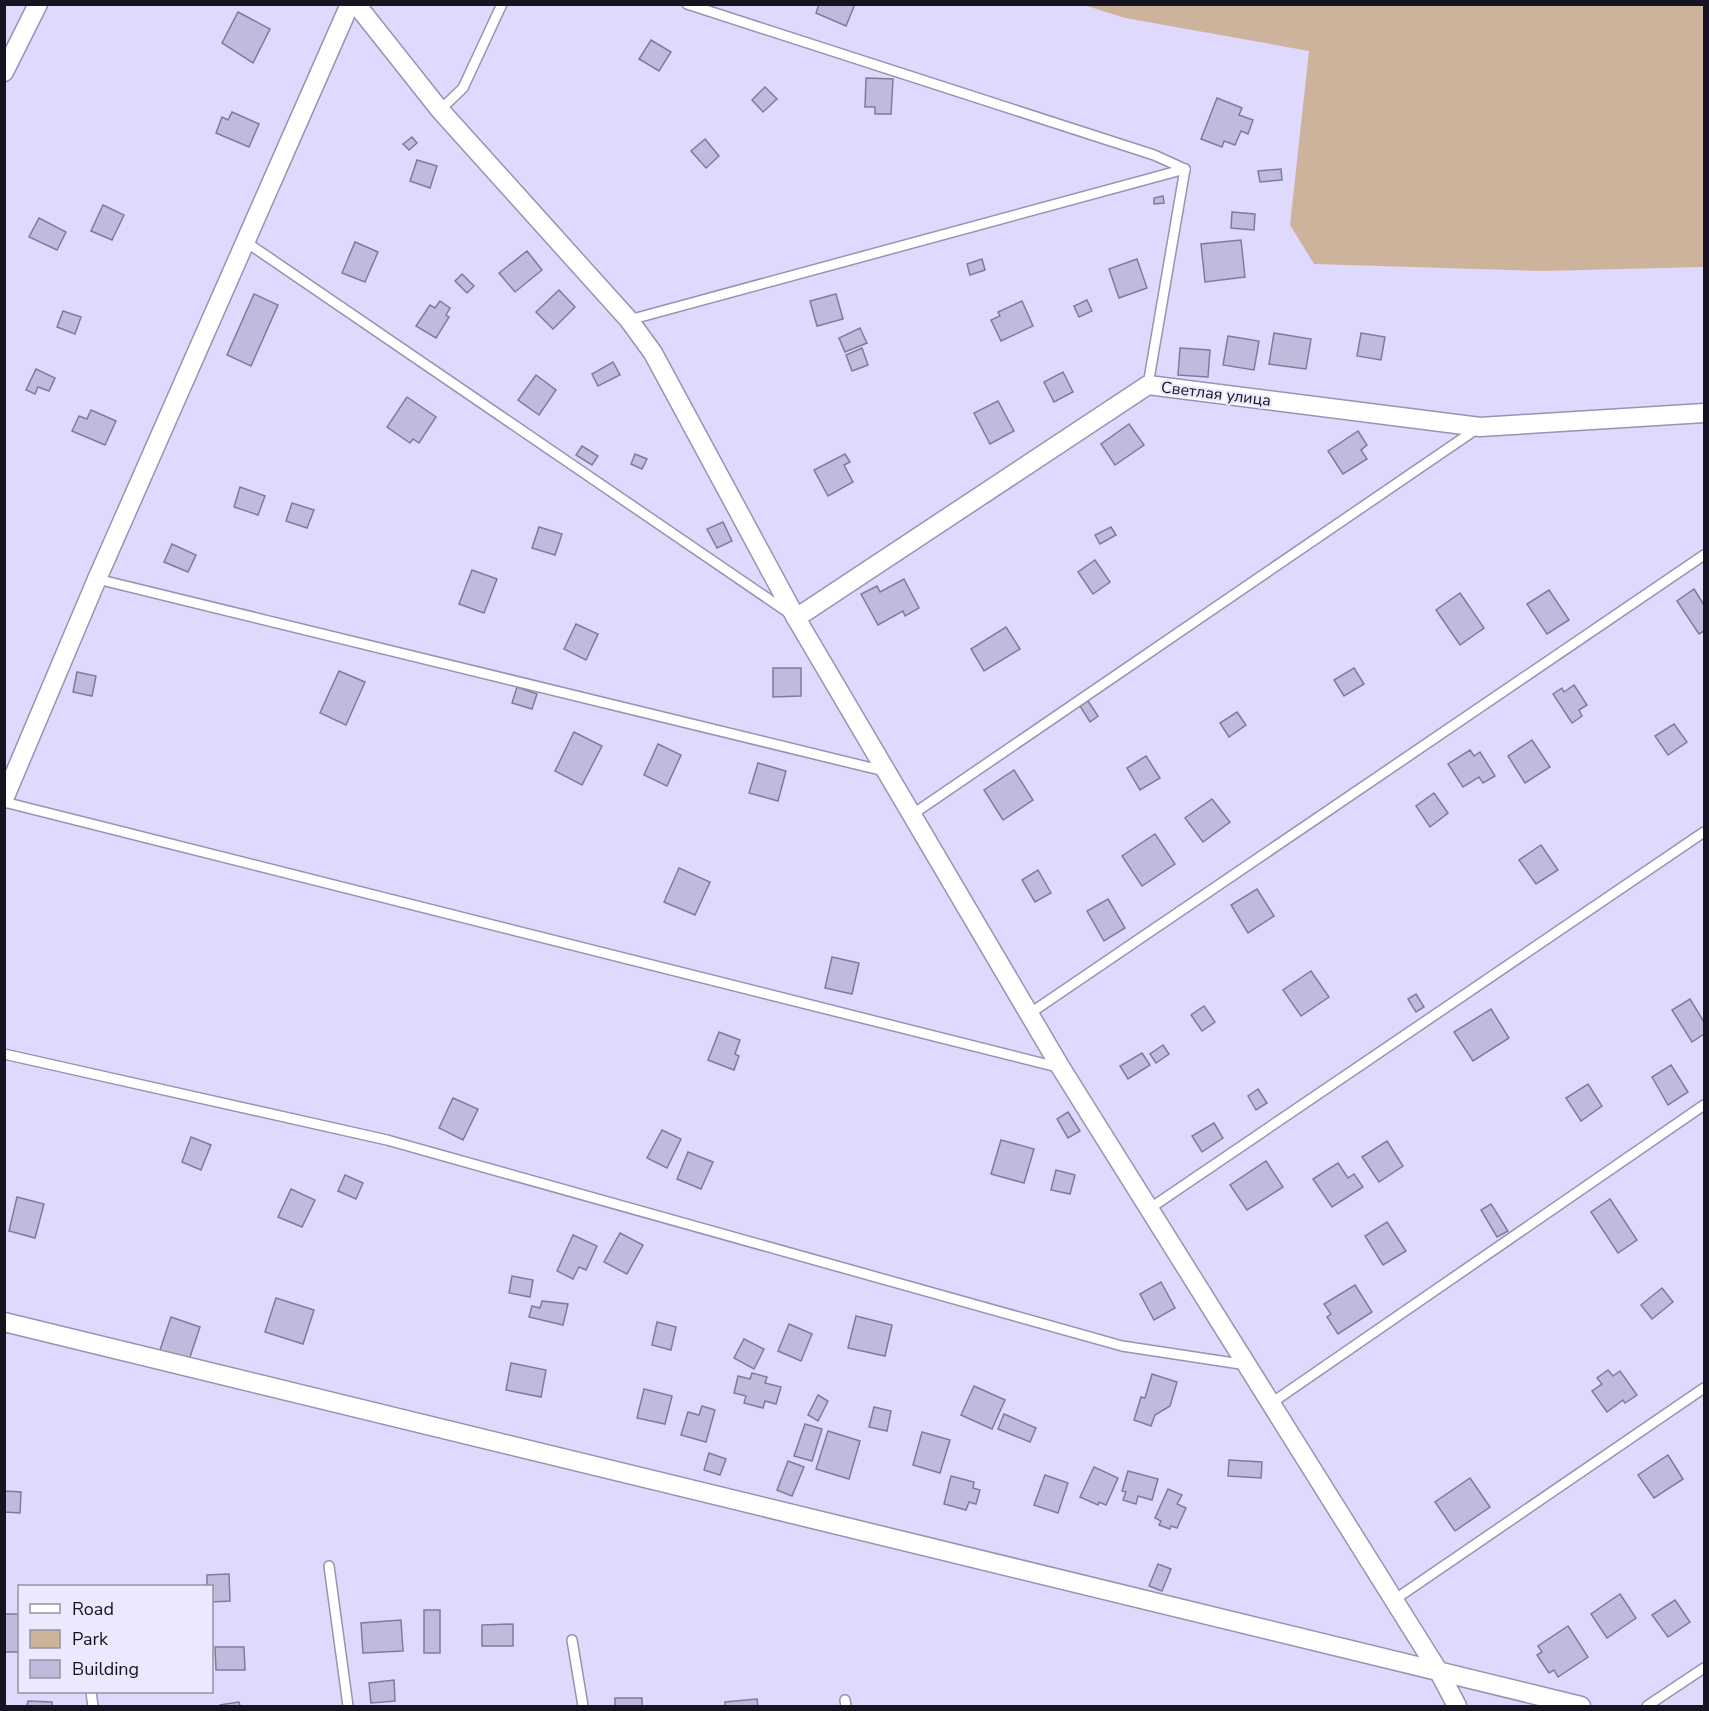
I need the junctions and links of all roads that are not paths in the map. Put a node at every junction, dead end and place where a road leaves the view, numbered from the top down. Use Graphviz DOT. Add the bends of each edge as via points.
graph roads {
  1 [pos="38,4"];
  2 [pos="350,4"];
  3 [pos="356,4"];
  4 [pos="502,4"];
  5 [pos="687,4"];
  6 [pos="4,72"];
  7 [pos="440,110"];
  8 [pos="1185,169"];
  9 [pos="246,242"];
  10 [pos="629,320"];
  11 [pos="1148,385"];
  12 [pos="1704,413"];
  13 [pos="1480,427"];
  14 [pos="1704,555"];
  15 [pos="97,579"];
  16 [pos="796,618"];
  17 [pos="888,772"];
  18 [pos="4,801"];
  19 [pos="913,814"];
  20 [pos="1704,832"];
  21 [pos="1029,1014"];
  22 [pos="4,1054"];
  23 [pos="1061,1068"];
  24 [pos="1704,1105"];
  25 [pos="1149,1209"];
  26 [pos="4,1322"];
  27 [pos="1247,1365"];
  28 [pos="1704,1388"];
  29 [pos="1270,1404"];
  30 [pos="329,1566"];
  31 [pos="1394,1600"];
  32 [pos="572,1640"];
  33 [pos="1704,1668"];
  34 [pos="1439,1672"];
  35 [pos="348,1707"];
  36 [pos="583,1707"];
  37 [pos="1457,1707"];
  38 [pos="1581,1707"];
  39 [pos="1647,1707"];
  1 -- 6 [label="street"];
  2 -- 9 [label="street"];
  3 -- 7 [label="street"];
  4 -- 7 [label="lane" via="464,88"];
  5 -- 8 [label="lane" via="1154,155"];
  7 -- 10 [label="street"];
  8 -- 10 [label="lane"];
  8 -- 11 [label="lane"];
  9 -- 15 [label="street"];
  9 -- 16 [label="lane"];
  10 -- 16 [label="street" via="653,353"];
  11 -- 13 [label="street, Светлая улица"];
  11 -- 16 [label="street, Светлая улица"];
  12 -- 13 [label="street, Светлая улица"];
  13 -- 19 [label="lane"];
  14 -- 21 [label="lane"];
  15 -- 17 [label="lane"];
  15 -- 18 [label="street"];
  16 -- 17 [label="street"];
  17 -- 19 [label="street"];
  18 -- 23 [label="lane"];
  19 -- 21 [label="street"];
  20 -- 25 [label="lane"];
  21 -- 23 [label="street"];
  22 -- 27 [label="lane" via="387,1140 1122,1346"];
  23 -- 25 [label="street"];
  24 -- 29 [label="lane"];
  25 -- 27 [label="street"];
  26 -- 34 [label="street"];
  27 -- 29 [label="street"];
  28 -- 31 [label="lane"];
  29 -- 31 [label="street"];
  30 -- 35 [label="lane"];
  31 -- 34 [label="street"];
  32 -- 36 [label="lane"];
  33 -- 39 [label="lane"];
  34 -- 37 [label="street"];
  34 -- 38 [label="street"];
}
